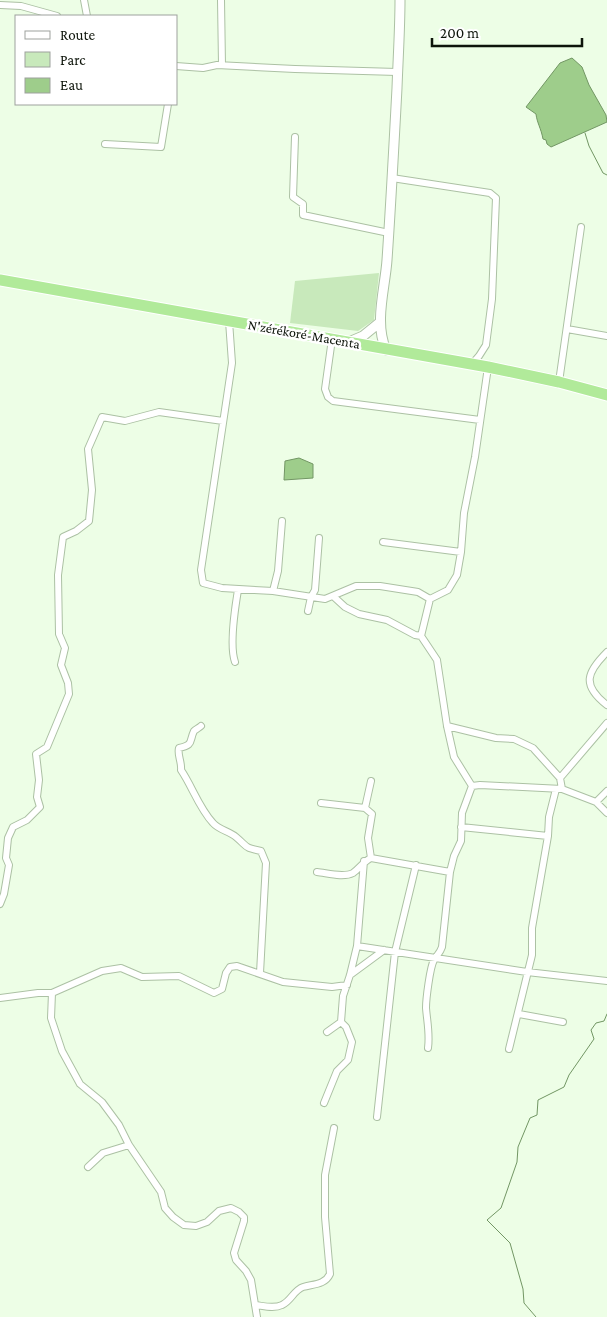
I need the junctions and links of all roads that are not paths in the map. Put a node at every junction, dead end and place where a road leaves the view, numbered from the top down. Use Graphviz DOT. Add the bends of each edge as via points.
graph roads {
  1 [pos="84,0"];
  2 [pos="221,0"];
  3 [pos="400,0"];
  4 [pos="0,5"];
  5 [pos="52,15"];
  6 [pos="87,15"];
  7 [pos="222,65"];
  8 [pos="178,66"];
  9 [pos="397,72"];
  10 [pos="168,105"];
  11 [pos="295,137"];
  12 [pos="105,144"];
  13 [pos="392,178"];
  14 [pos="581,227"];
  15 [pos="389,232"];
  16 [pos="0,280"];
  17 [pos="229,320"];
  18 [pos="379,323"];
  19 [pos="567,330"];
  20 [pos="607,336"];
  21 [pos="332,339"];
  22 [pos="349,342"];
  23 [pos="386,350"];
  24 [pos="470,365"];
  25 [pos="488,367"];
  26 [pos="559,382"];
  27 [pos="607,395"];
  28 [pos="480,420"];
  29 [pos="223,421"];
  30 [pos="282,521"];
  31 [pos="319,538"];
  32 [pos="382,542"];
  33 [pos="461,552"];
  34 [pos="238,590"];
  35 [pos="273,591"];
  36 [pos="333,596"];
  37 [pos="311,597"];
  38 [pos="430,599"];
  39 [pos="308,611"];
  40 [pos="421,636"];
  41 [pos="607,652"];
  42 [pos="235,662"];
  43 [pos="607,705"];
  44 [pos="607,723"];
  45 [pos="201,726"];
  46 [pos="447,726"];
  47 [pos="560,778"];
  48 [pos="370,781"];
  49 [pos="472,786"];
  50 [pos="559,789"];
  51 [pos="607,791"];
  52 [pos="596,802"];
  53 [pos="321,803"];
  54 [pos="365,808"];
  55 [pos="607,813"];
  56 [pos="462,827"];
  57 [pos="548,836"];
  58 [pos="371,858"];
  59 [pos="364,861"];
  60 [pos="416,865"];
  61 [pos="317,872"];
  62 [pos="450,872"];
  63 [pos="0,904"];
  64 [pos="357,946"];
  65 [pos="384,950"];
  66 [pos="395,952"];
  67 [pos="436,958"];
  68 [pos="527,972"];
  69 [pos="260,973"];
  70 [pos="350,975"];
  71 [pos="607,981"];
  72 [pos="347,985"];
  73 [pos="52,993"];
  74 [pos="0,998"];
  75 [pos="518,1014"];
  76 [pos="341,1022"];
  77 [pos="563,1022"];
  78 [pos="327,1032"];
  79 [pos="428,1048"];
  80 [pos="509,1050"];
  81 [pos="324,1103"];
  82 [pos="377,1117"];
  83 [pos="334,1128"];
  84 [pos="128,1145"];
  85 [pos="88,1167"];
  86 [pos="255,1305"];
  87 [pos="255,1316"];
  1 -- 6 [label="street"];
  2 -- 7 [label="street"];
  3 -- 9 [label="street"];
  4 -- 5 [label="street" via="21,6"];
  7 -- 8 [label="street" via="203,68"];
  7 -- 9 [label="street"];
  9 -- 13 [label="street"];
  10 -- 12 [label="street" via="161,147"];
  11 -- 15 [label="street" via="293,197 303,204 303,215"];
  13 -- 15 [label="street"];
  13 -- 24 [label="street" via="490,194 496,198 486,346"];
  14 -- 19 [label="street"];
  15 -- 18 [label="street"];
  16 -- 17 [label="highway, N'zérékoré-Macenta"];
  17 -- 21 [label="highway, N'zérékoré-Macenta"];
  17 -- 29 [label="street" via="232,363"];
  18 -- 22 [label="street"];
  18 -- 23 [label="street"];
  19 -- 20 [label="street"];
  19 -- 26 [label="street"];
  21 -- 22 [label="highway, N'zérékoré-Macenta"];
  21 -- 28 [label="street" via="325,389 333,401"];
  22 -- 23 [label="highway, N'zérékoré-Macenta"];
  23 -- 24 [label="highway, N'zérékoré-Macenta"];
  24 -- 25 [label="highway, N'zérékoré-Macenta"];
  25 -- 26 [label="highway, N'zérékoré-Macenta"];
  25 -- 28 [label="street"];
  26 -- 27 [label="highway, N'zérékoré-Macenta"];
  28 -- 33 [label="street" via="464,513"];
  29 -- 34 [label="street" via="201,570 203,583"];
  29 -- 63 [label="street" via="159,412 126,421 102,417 88,449 92,490 88,521 63,537 58,575 59,634 65,648 61,665 69,694 47,747 36,754 40,807 13,828 8,838 6,858 9,864"];
  30 -- 35 [label="street"];
  31 -- 37 [label="street" via="315,590"];
  32 -- 33 [label="street"];
  33 -- 38 [label="street" via="457,575 448,590"];
  34 -- 35 [label="street"];
  34 -- 42 [label="street" via="233,637"];
  35 -- 37 [label="street"];
  36 -- 37 [label="street" via="325,600"];
  36 -- 38 [label="street" via="356,586 380,586 418,592"];
  36 -- 40 [label="street" via="359,614 387,620"];
  37 -- 39 [label="street"];
  38 -- 40 [label="street"];
  40 -- 46 [label="street" via="437,660"];
  41 -- 43 [label="street" via="589,679 595,694"];
  44 -- 47 [label="street"];
  45 -- 69 [label="street" via="194,731 191,742 179,748 181,770 213,823 236,837 245,848 261,851 266,863"];
  46 -- 47 [label="street" via="514,739 533,748"];
  46 -- 49 [label="street" via="454,757"];
  47 -- 50 [label="street"];
  48 -- 54 [label="street"];
  49 -- 50 [label="street"];
  49 -- 56 [label="street" via="465,803"];
  50 -- 52 [label="street"];
  50 -- 57 [label="street" via="549,817"];
  51 -- 52 [label="street"];
  52 -- 55 [label="street"];
  53 -- 54 [label="street"];
  54 -- 58 [label="street" via="372,814 368,838"];
  56 -- 57 [label="street"];
  56 -- 62 [label="street" via="461,841"];
  57 -- 68 [label="street"];
  58 -- 59 [label="street"];
  58 -- 60 [label="street"];
  59 -- 61 [label="street" via="354,872 346,875"];
  59 -- 64 [label="street"];
  60 -- 62 [label="street"];
  60 -- 66 [label="street"];
  62 -- 67 [label="street" via="442,947"];
  64 -- 65 [label="street"];
  64 -- 70 [label="street"];
  65 -- 66 [label="street"];
  65 -- 70 [label="street"];
  66 -- 67 [label="street"];
  66 -- 82 [label="street"];
  67 -- 68 [label="street"];
  67 -- 79 [label="street" via="426,1007"];
  68 -- 71 [label="street"];
  68 -- 75 [label="street"];
  69 -- 72 [label="street" via="283,982"];
  69 -- 73 [label="street" via="230,967 222,989 214,993 179,976 142,977 121,968 102,971"];
  70 -- 72 [label="street"];
  72 -- 76 [label="street"];
  73 -- 74 [label="street"];
  73 -- 84 [label="street" via="51,1018 62,1051 80,1084 102,1102 120,1125"];
  75 -- 77 [label="street"];
  75 -- 80 [label="street"];
  76 -- 78 [label="street"];
  76 -- 81 [label="street" via="352,1042 348,1060 337,1071"];
  83 -- 86 [label="street" via="325,1175 329,1278 317,1285 302,1287 283,1304 273,1307"];
  84 -- 85 [label="street" via="103,1153"];
  84 -- 86 [label="street" via="161,1192 165,1208 184,1226 207,1222 219,1211 230,1208 244,1216 234,1253 251,1280"];
  86 -- 87 [label="street"];
}
